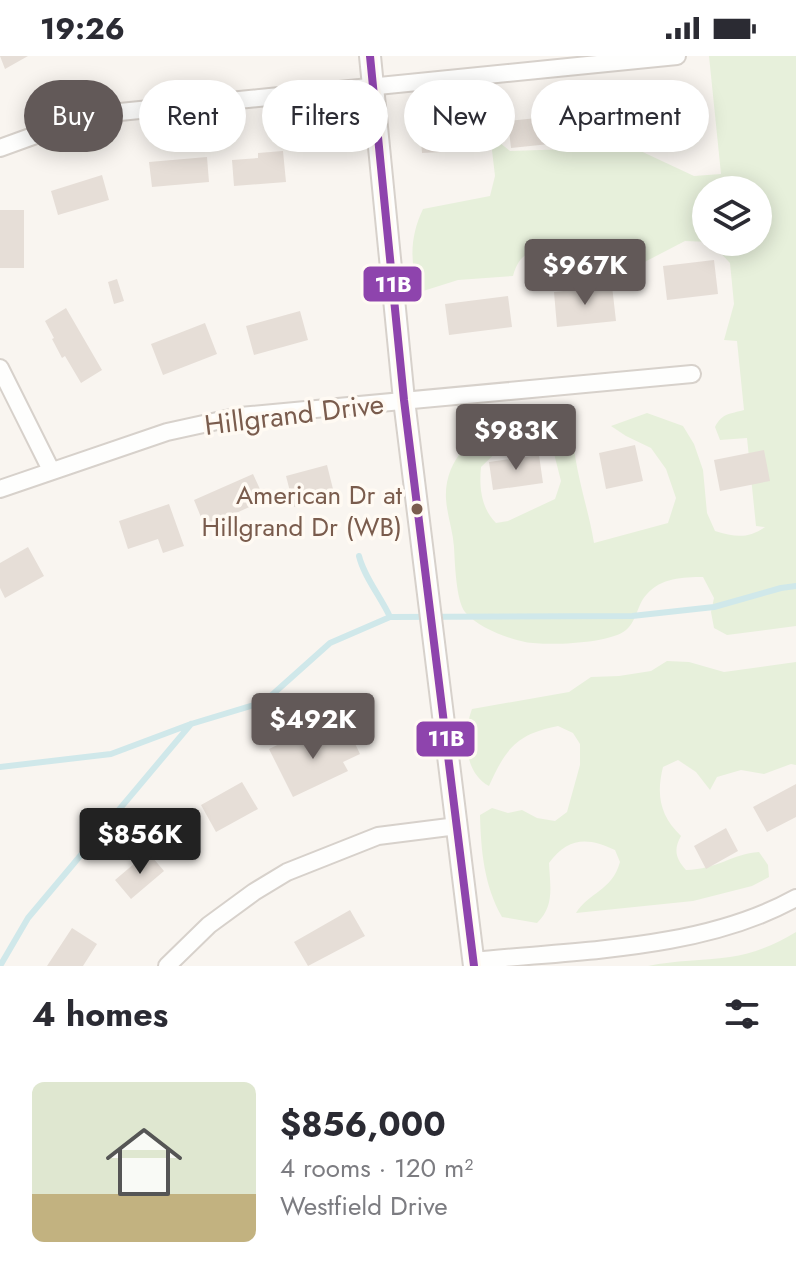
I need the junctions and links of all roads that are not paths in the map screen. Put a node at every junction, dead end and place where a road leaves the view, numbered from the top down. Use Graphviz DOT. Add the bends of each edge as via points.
graph roads {
  1 [pos="370,56"];
  2 [pos="677,56"];
  3 [pos="372,80"];
  4 [pos="388,85"];
  5 [pos="262,98"];
  6 [pos="0,148"];
  7 [pos="379,152"];
  8 [pos="0,368"];
  9 [pos="692,374"];
  10 [pos="404,400"];
  11 [pos="51,470"];
  12 [pos="0,489"];
  13 [pos="457,826"];
  14 [pos="796,898"];
  15 [pos="474,964"];
  16 [pos="167,966"];
  1 -- 3 [label="street"];
  2 -- 4 [label="street"];
  5 -- 6 [label="street" via="110,113"];
  7 -- 10 [label="street"];
  8 -- 11 [label="street"];
  9 -- 10 [label="street, Hillgrand Drive"];
  10 -- 11 [label="street, Hillgrand Drive" via="240,416 167,432"];
  10 -- 13 [label="street"];
  11 -- 12 [label="street, Hillgrand Drive"];
  13 -- 15 [label="street"];
  13 -- 16 [label="street" via="378,836 287,872 209,925"];
  14 -- 15 [label="street" via="728,928 682,939"];
}
